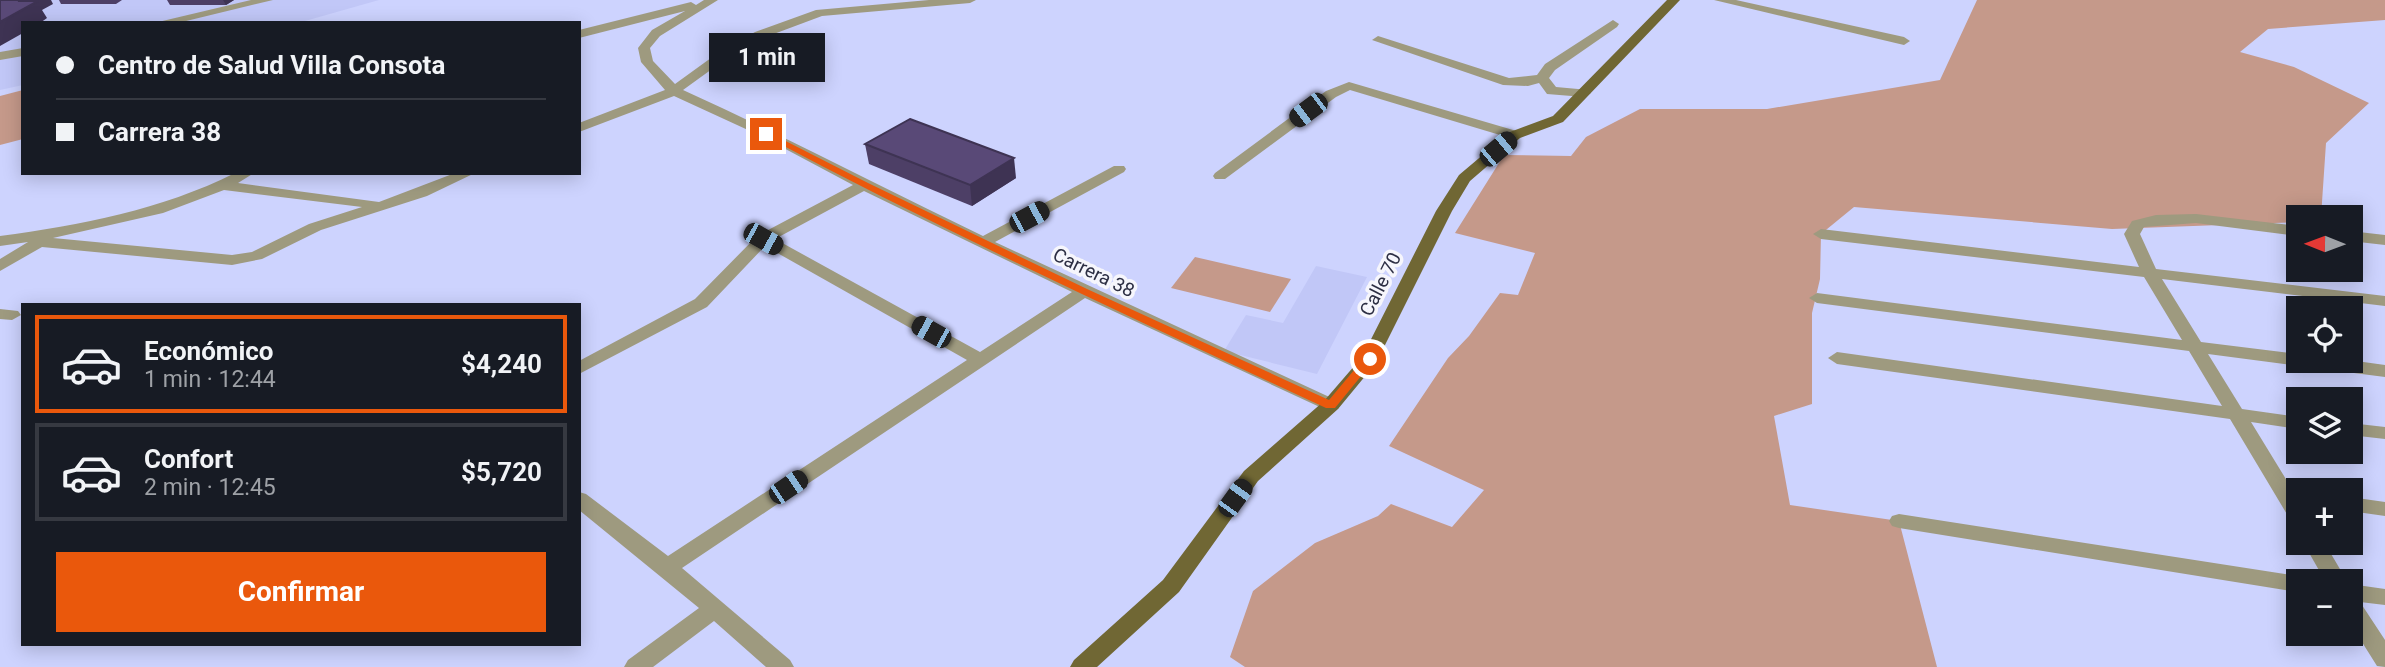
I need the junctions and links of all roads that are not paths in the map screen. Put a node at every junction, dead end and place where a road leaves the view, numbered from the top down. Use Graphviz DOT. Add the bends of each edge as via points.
graph roads {
  1 [pos="267,0"];
  2 [pos="712,0"];
  3 [pos="970,0"];
  4 [pos="1674,0"];
  5 [pos="1720,0"];
  6 [pos="934,2"];
  7 [pos="168,21"];
  8 [pos="632,21"];
  9 [pos="1613,24"];
  10 [pos="656,33"];
  11 [pos="581,34"];
  12 [pos="1378,40"];
  13 [pos="1904,41"];
  14 [pos="21,52"];
  15 [pos="0,57"];
  16 [pos="1542,78"];
  17 [pos="674,91"];
  18 [pos="1584,93"];
  19 [pos="581,127"];
  20 [pos="1515,135"];
  21 [pos="1119,169"];
  22 [pos="243,175"];
  23 [pos="463,175"];
  24 [pos="1220,176"];
  25 [pos="864,185"];
  26 [pos="224,186"];
  27 [pos="379,205"];
  28 [pos="2286,230"];
  29 [pos="1821,234"];
  30 [pos="2363,237"];
  31 [pos="45,238"];
  32 [pos="763,239"];
  33 [pos="2385,240"];
  34 [pos="0,241"];
  35 [pos="984,242"];
  36 [pos="0,266"];
  37 [pos="2151,275"];
  38 [pos="1084,291"];
  39 [pos="1818,298"];
  40 [pos="2385,301"];
  41 [pos="2194,346"];
  42 [pos="1838,358"];
  43 [pos="2286,358"];
  44 [pos="979,359"];
  45 [pos="581,367"];
  46 [pos="2363,368"];
  47 [pos="2385,371"];
  48 [pos="1331,405"];
  49 [pos="2236,415"];
  50 [pos="2286,421"];
  51 [pos="2363,430"];
  52 [pos="2385,433"];
  53 [pos="2286,487"];
  54 [pos="581,501"];
  55 [pos="2363,506"];
  56 [pos="2385,509"];
  57 [pos="1899,521"];
  58 [pos="667,567"];
  59 [pos="2286,582"];
  60 [pos="2363,594"];
  61 [pos="2385,597"];
  62 [pos="713,610"];
  63 [pos="2363,624"];
  64 [pos="2385,659"];
  65 [pos="636,667"];
  66 [pos="782,667"];
  67 [pos="1082,667"];
  1 -- 7 [label="street"];
  2 -- 8 [label="street"];
  2 -- 10 [label="street"];
  3 -- 6 [label="street"];
  4 -- 18 [label="main road, Calle 70"];
  5 -- 13 [label="street"];
  6 -- 17 [label="street" via="820,13 759,35"];
  8 -- 10 [label="street"];
  8 -- 11 [label="street"];
  9 -- 16 [label="street" via="1550,67"];
  10 -- 17 [label="street" via="644,48 647,62"];
  12 -- 16 [label="street" via="1508,82"];
  14 -- 15 [label="street"];
  16 -- 18 [label="street" via="1552,90"];
  17 -- 19 [label="street"];
  17 -- 25 [label="street, Carrera 38"];
  18 -- 20 [label="main road, Calle 70" via="1558,120"];
  20 -- 24 [label="street" via="1349,86 1331,94"];
  20 -- 48 [label="main road, Calle 70" via="1464,178 1370,359"];
  21 -- 35 [label="street"];
  22 -- 26 [label="street"];
  23 -- 27 [label="street"];
  25 -- 32 [label="street"];
  25 -- 35 [label="street, Carrera 38"];
  26 -- 27 [label="street"];
  26 -- 31 [label="street" via="124,219"];
  27 -- 31 [label="street" via="315,227 256,256 232,260"];
  28 -- 37 [label="street" via="2186,219 2138,224 2132,234"];
  29 -- 37 [label="street"];
  30 -- 33 [label="street"];
  31 -- 34 [label="street"];
  31 -- 36 [label="street"];
  32 -- 44 [label="street"];
  32 -- 45 [label="street" via="701,303"];
  35 -- 38 [label="street, Carrera 38"];
  37 -- 40 [label="street"];
  37 -- 41 [label="street"];
  38 -- 44 [label="street"];
  38 -- 48 [label="street, Carrera 38"];
  39 -- 41 [label="street"];
  41 -- 43 [label="street"];
  41 -- 49 [label="street"];
  42 -- 49 [label="street"];
  44 -- 58 [label="street"];
  46 -- 47 [label="street"];
  48 -- 67 [label="main road, Calle 70" via="1251,476 1171,586"];
  49 -- 50 [label="street"];
  49 -- 53 [label="street"];
  51 -- 52 [label="street"];
  54 -- 58 [label="street"];
  55 -- 56 [label="street"];
  57 -- 59 [label="street"];
  58 -- 62 [label="street"];
  60 -- 61 [label="street"];
  62 -- 65 [label="street"];
  62 -- 66 [label="street"];
  63 -- 64 [label="street"];
}
